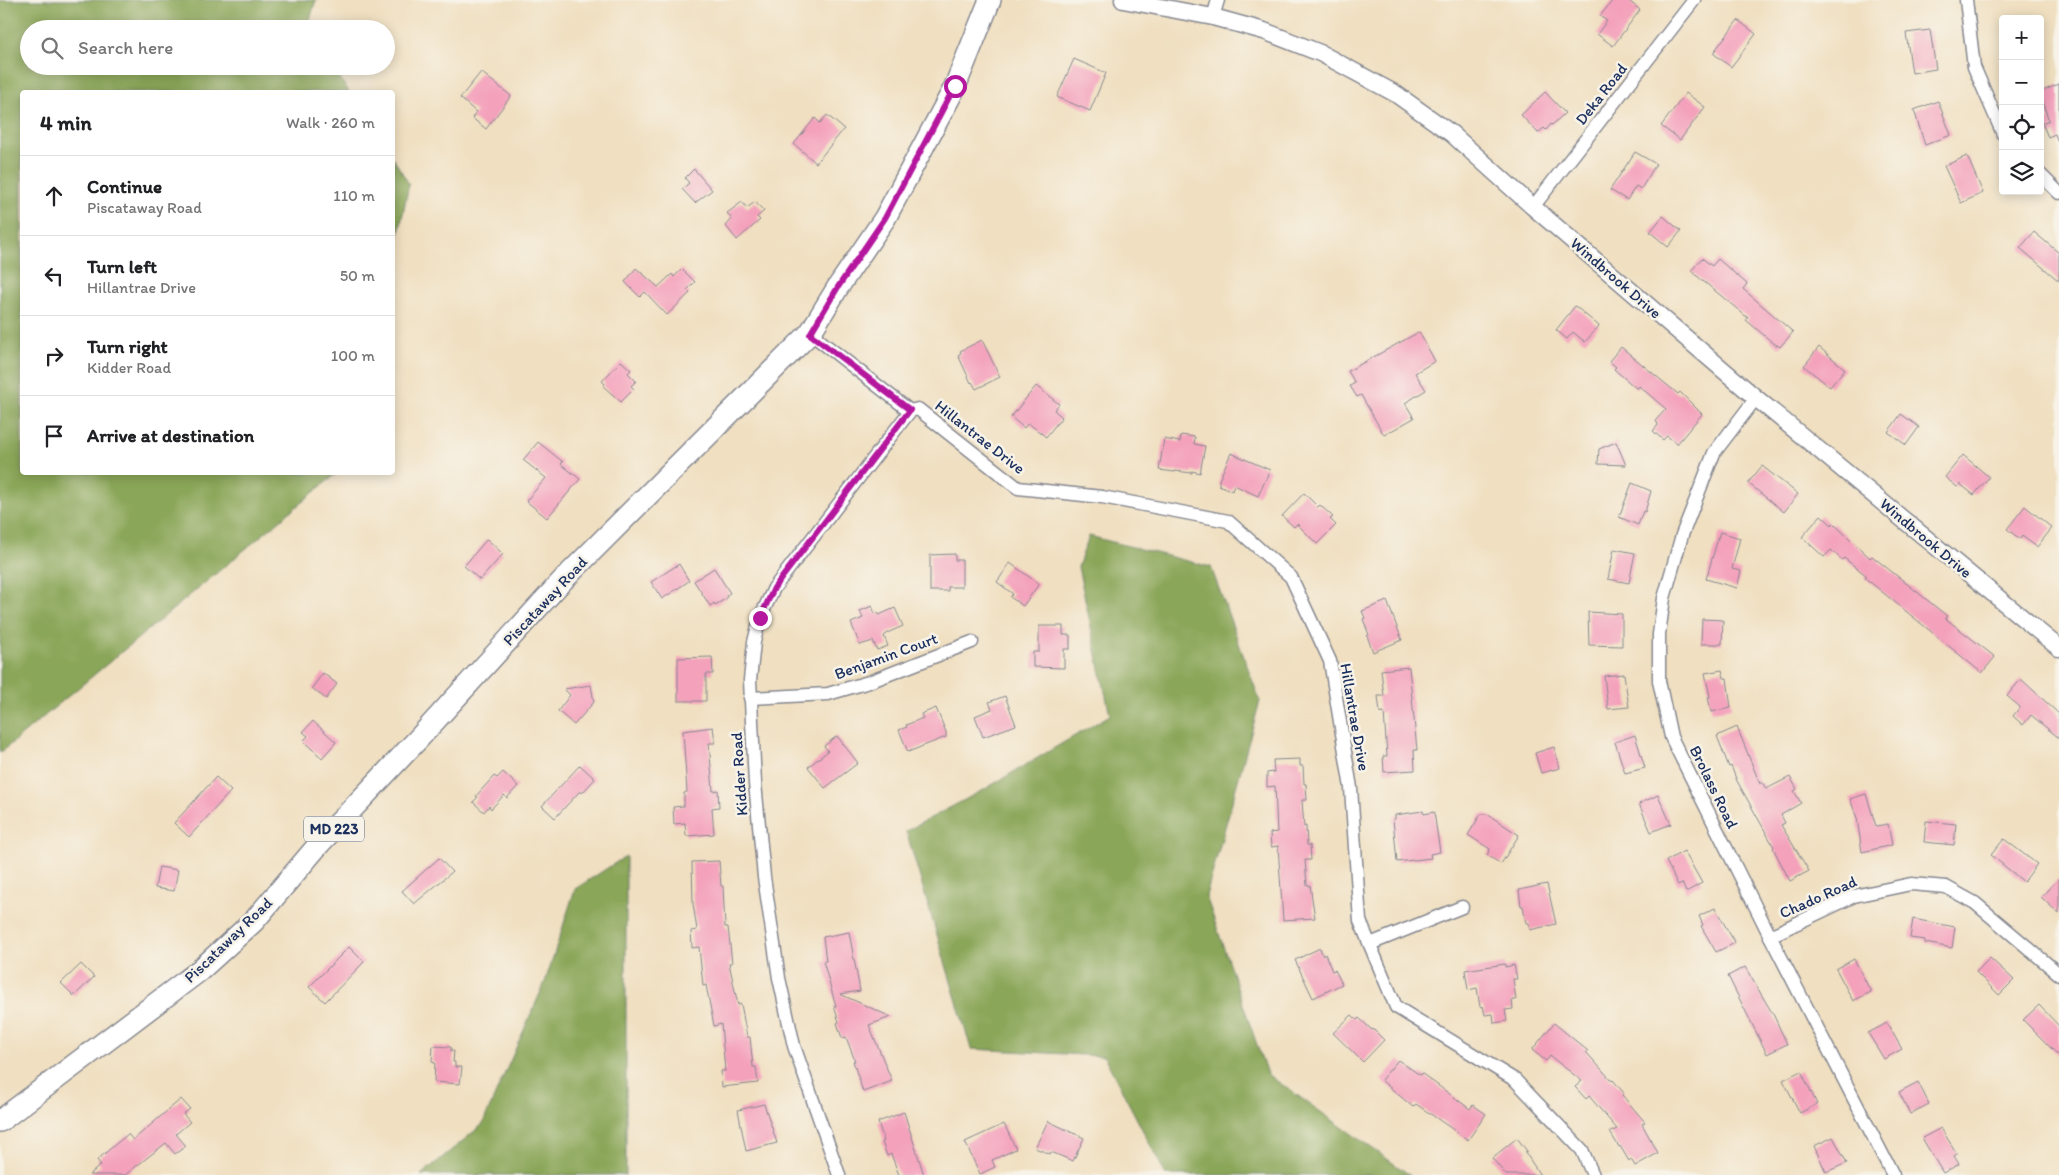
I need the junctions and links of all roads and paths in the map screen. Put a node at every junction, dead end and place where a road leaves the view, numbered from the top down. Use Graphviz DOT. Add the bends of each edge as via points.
graph roads {
  1 [pos="990,0"];
  2 [pos="1124,0"];
  3 [pos="1218,0"];
  4 [pos="1694,0"];
  5 [pos="1966,0"];
  6 [pos="1213,17"];
  7 [pos="1999,125"];
  8 [pos="2044,178"];
  9 [pos="2059,193"];
  10 [pos="1533,207"];
  11 [pos="810,334"];
  12 [pos="1756,398"];
  13 [pos="910,410"];
  14 [pos="972,642"];
  15 [pos="2059,648"];
  16 [pos="750,698"];
  17 [pos="1462,907"];
  18 [pos="1770,936"];
  19 [pos="1370,944"];
  20 [pos="2059,974"];
  21 [pos="0,1121"];
  22 [pos="838,1175"];
  23 [pos="1593,1175"];
  24 [pos="1893,1175"];
  1 -- 11 [label="main road, Piscataway Road / MD 223" via="954,89 885,218"];
  2 -- 6 [label="street, Windbrook Drive"];
  3 -- 6 [label="street"];
  4 -- 10 [label="street, Deka Road"];
  5 -- 7 [label="street" via="1974,67"];
  6 -- 10 [label="street, Windbrook Drive" via="1264,31 1320,53 1396,94 1452,134"];
  8 -- 9 [label="street"];
  10 -- 12 [label="street, Windbrook Drive"];
  11 -- 13 [label="street, Hillantrae Drive"];
  11 -- 21 [label="main road, Piscataway Road / MD 223" via="561,582 320,843 254,921 199,971"];
  12 -- 15 [label="street, Windbrook Drive"];
  12 -- 18 [label="street, Brolass Road" via="1714,453 1682,536 1664,598 1659,634 1659,682 1671,737"];
  13 -- 16 [label="street, Kidder Road" via="765,604 754,642"];
  13 -- 19 [label="street, Hillantrae Drive" via="918,409 1018,488 1102,497 1228,520 1291,577 1330,661 1351,788 1360,921"];
  14 -- 16 [label="street, Benjamin Court" via="869,682 828,694"];
  16 -- 22 [label="street, Kidder Road" via="760,846 779,978 794,1046"];
  17 -- 19 [label="street"];
  18 -- 20 [label="street, Chado Road" via="1854,896 1911,884 1946,887 1975,903"];
  18 -- 24 [label="street, Brolass Road"];
  19 -- 23 [label="street, Hillantrae Drive" via="1396,1006 1515,1080 1582,1150"];
}
